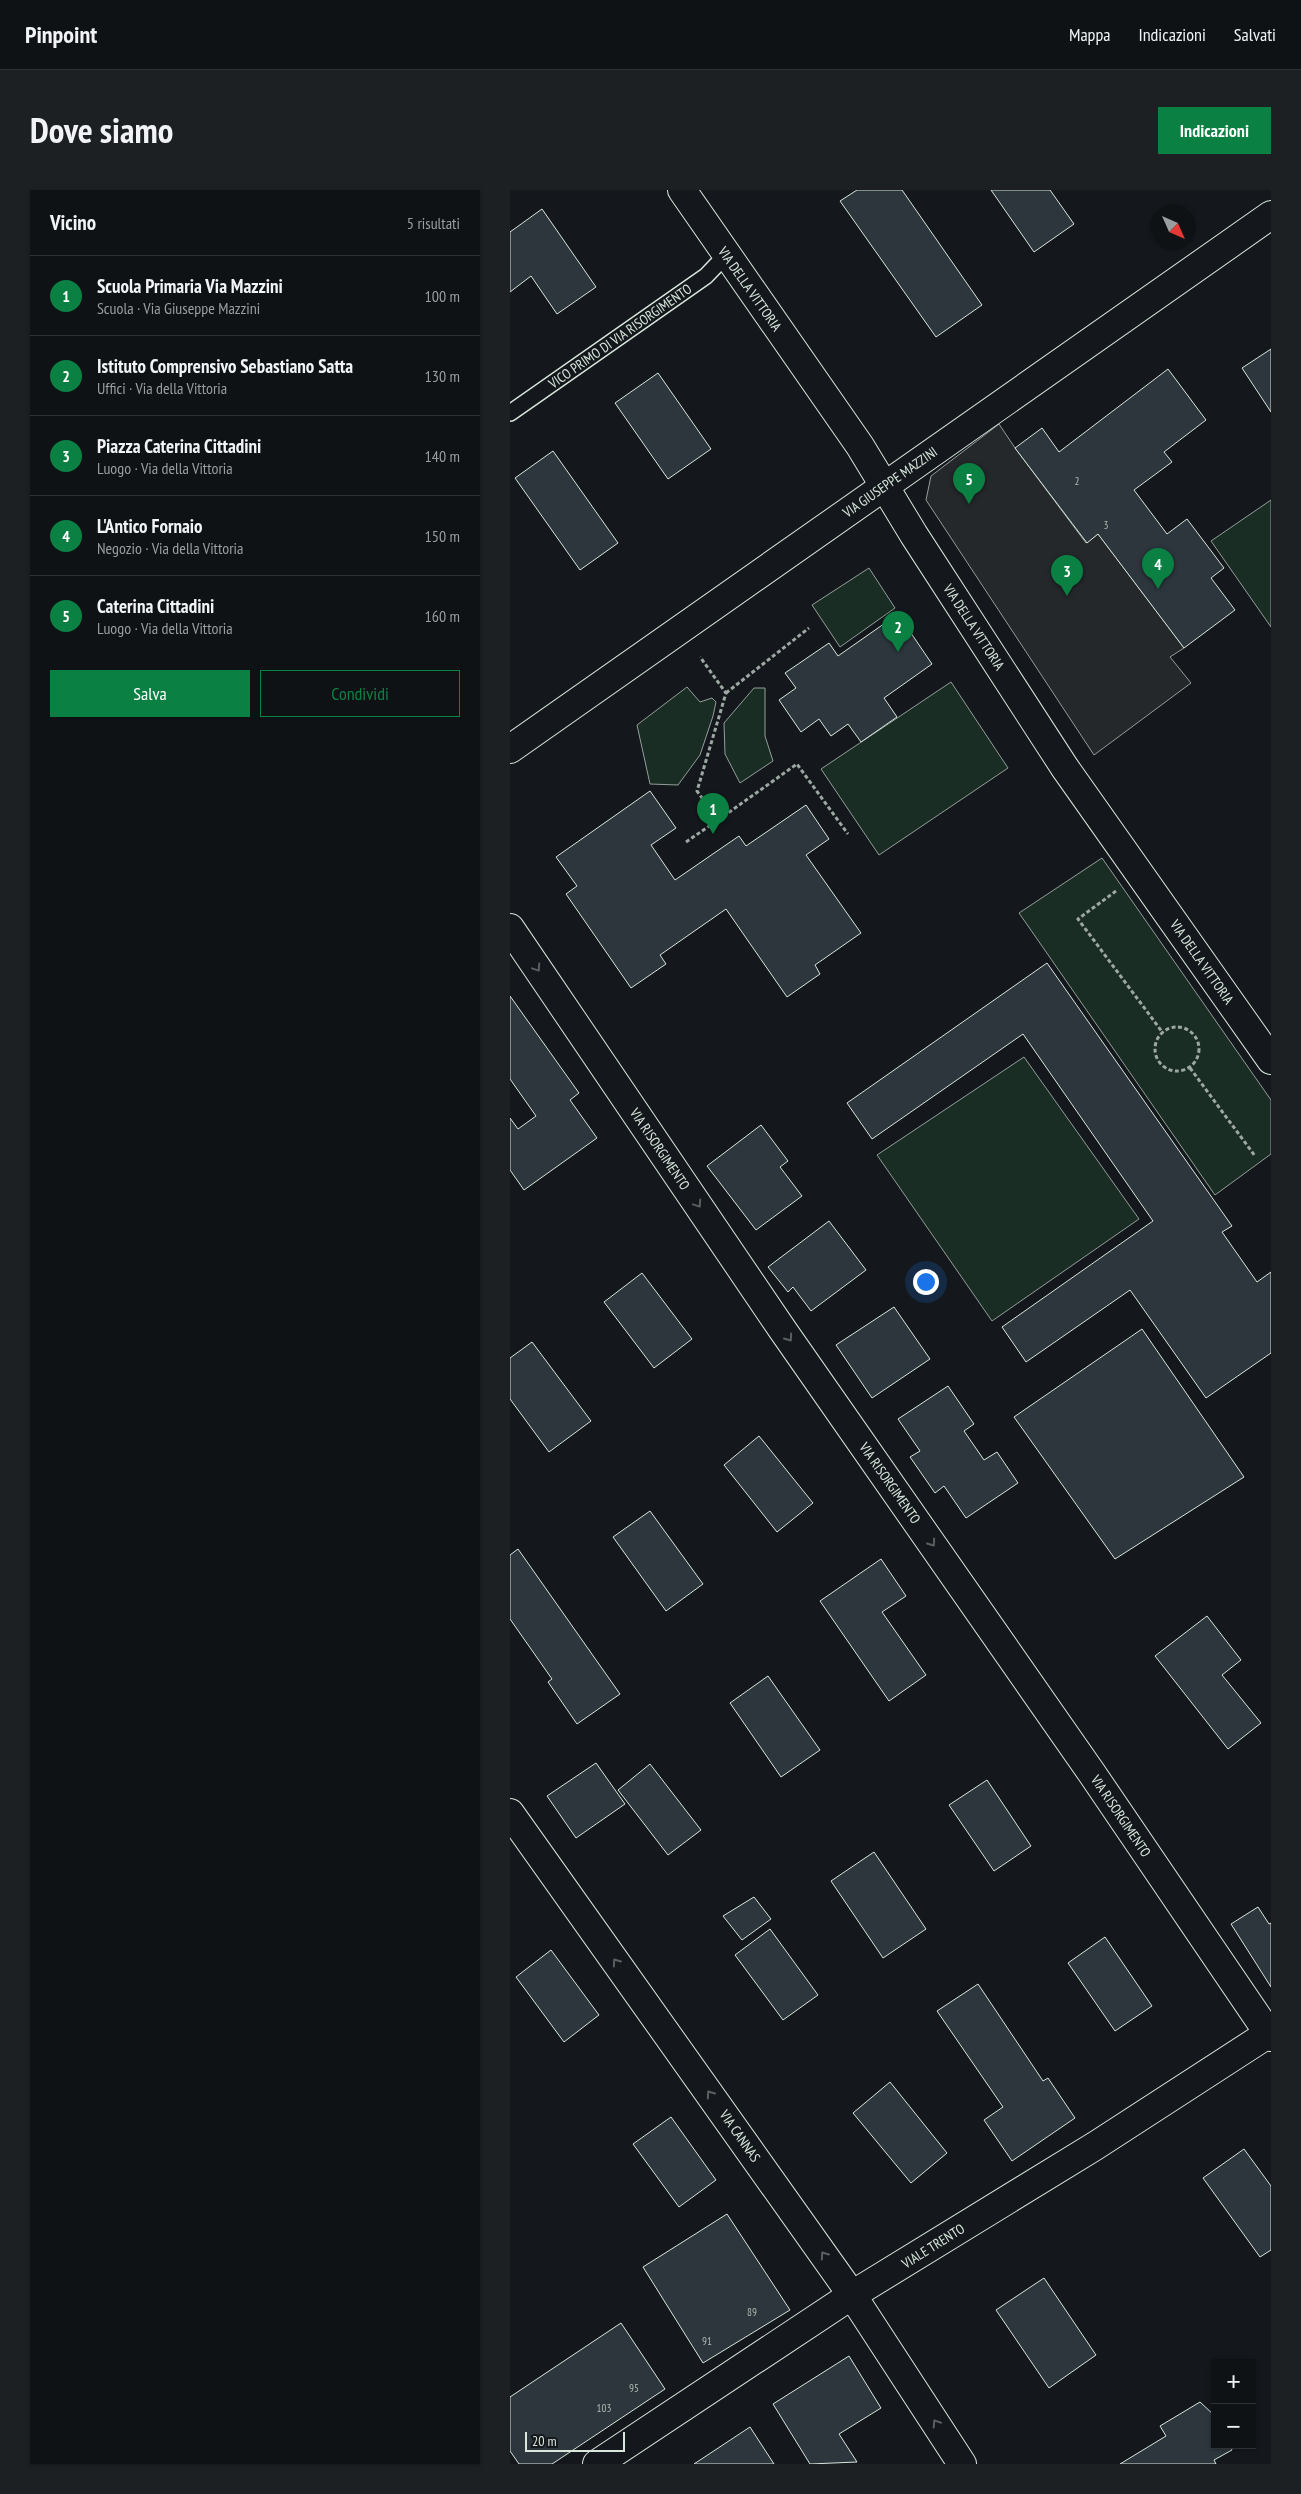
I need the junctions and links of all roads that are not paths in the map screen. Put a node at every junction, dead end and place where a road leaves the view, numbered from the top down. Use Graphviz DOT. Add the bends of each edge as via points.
graph roads {
  1 [pos="682,190"];
  2 [pos="1271,215"];
  3 [pos="726,255"];
  4 [pos="510,413"];
  5 [pos="884,486"];
  6 [pos="510,749"];
  7 [pos="510,928"];
  8 [pos="1271,1060"];
  9 [pos="510,1813"];
  10 [pos="1270,2034"];
  11 [pos="852,2295"];
  12 [pos="597,2464"];
  13 [pos="962,2464"];
  1 -- 3 [label="street, VIA DELLA VITTORIA"];
  2 -- 5 [label="street, VIA GIUSEPPE MAZZINI"];
  3 -- 4 [label="lane, VICO PRIMO DI VIA RISORGIMENTO" via="706,276"];
  3 -- 5 [label="street, VIA DELLA VITTORIA" via="860,446"];
  5 -- 6 [label="street, VIA GIUSEPPE MAZZINI"];
  5 -- 8 [label="street, VIA DELLA VITTORIA" via="1064,768"];
  7 -- 10 [label="street, VIA RISORGIMENTO, one-way" via="782,1329"];
  11 -- 9 [label="street, VIA CANNAS, one-way"];
  10 -- 11 [label="street, VIALE TRENTO"];
  11 -- 12 [label="street, VIALE TRENTO"];
  13 -- 11 [label="street, VIA CANNAS, one-way"];
}
